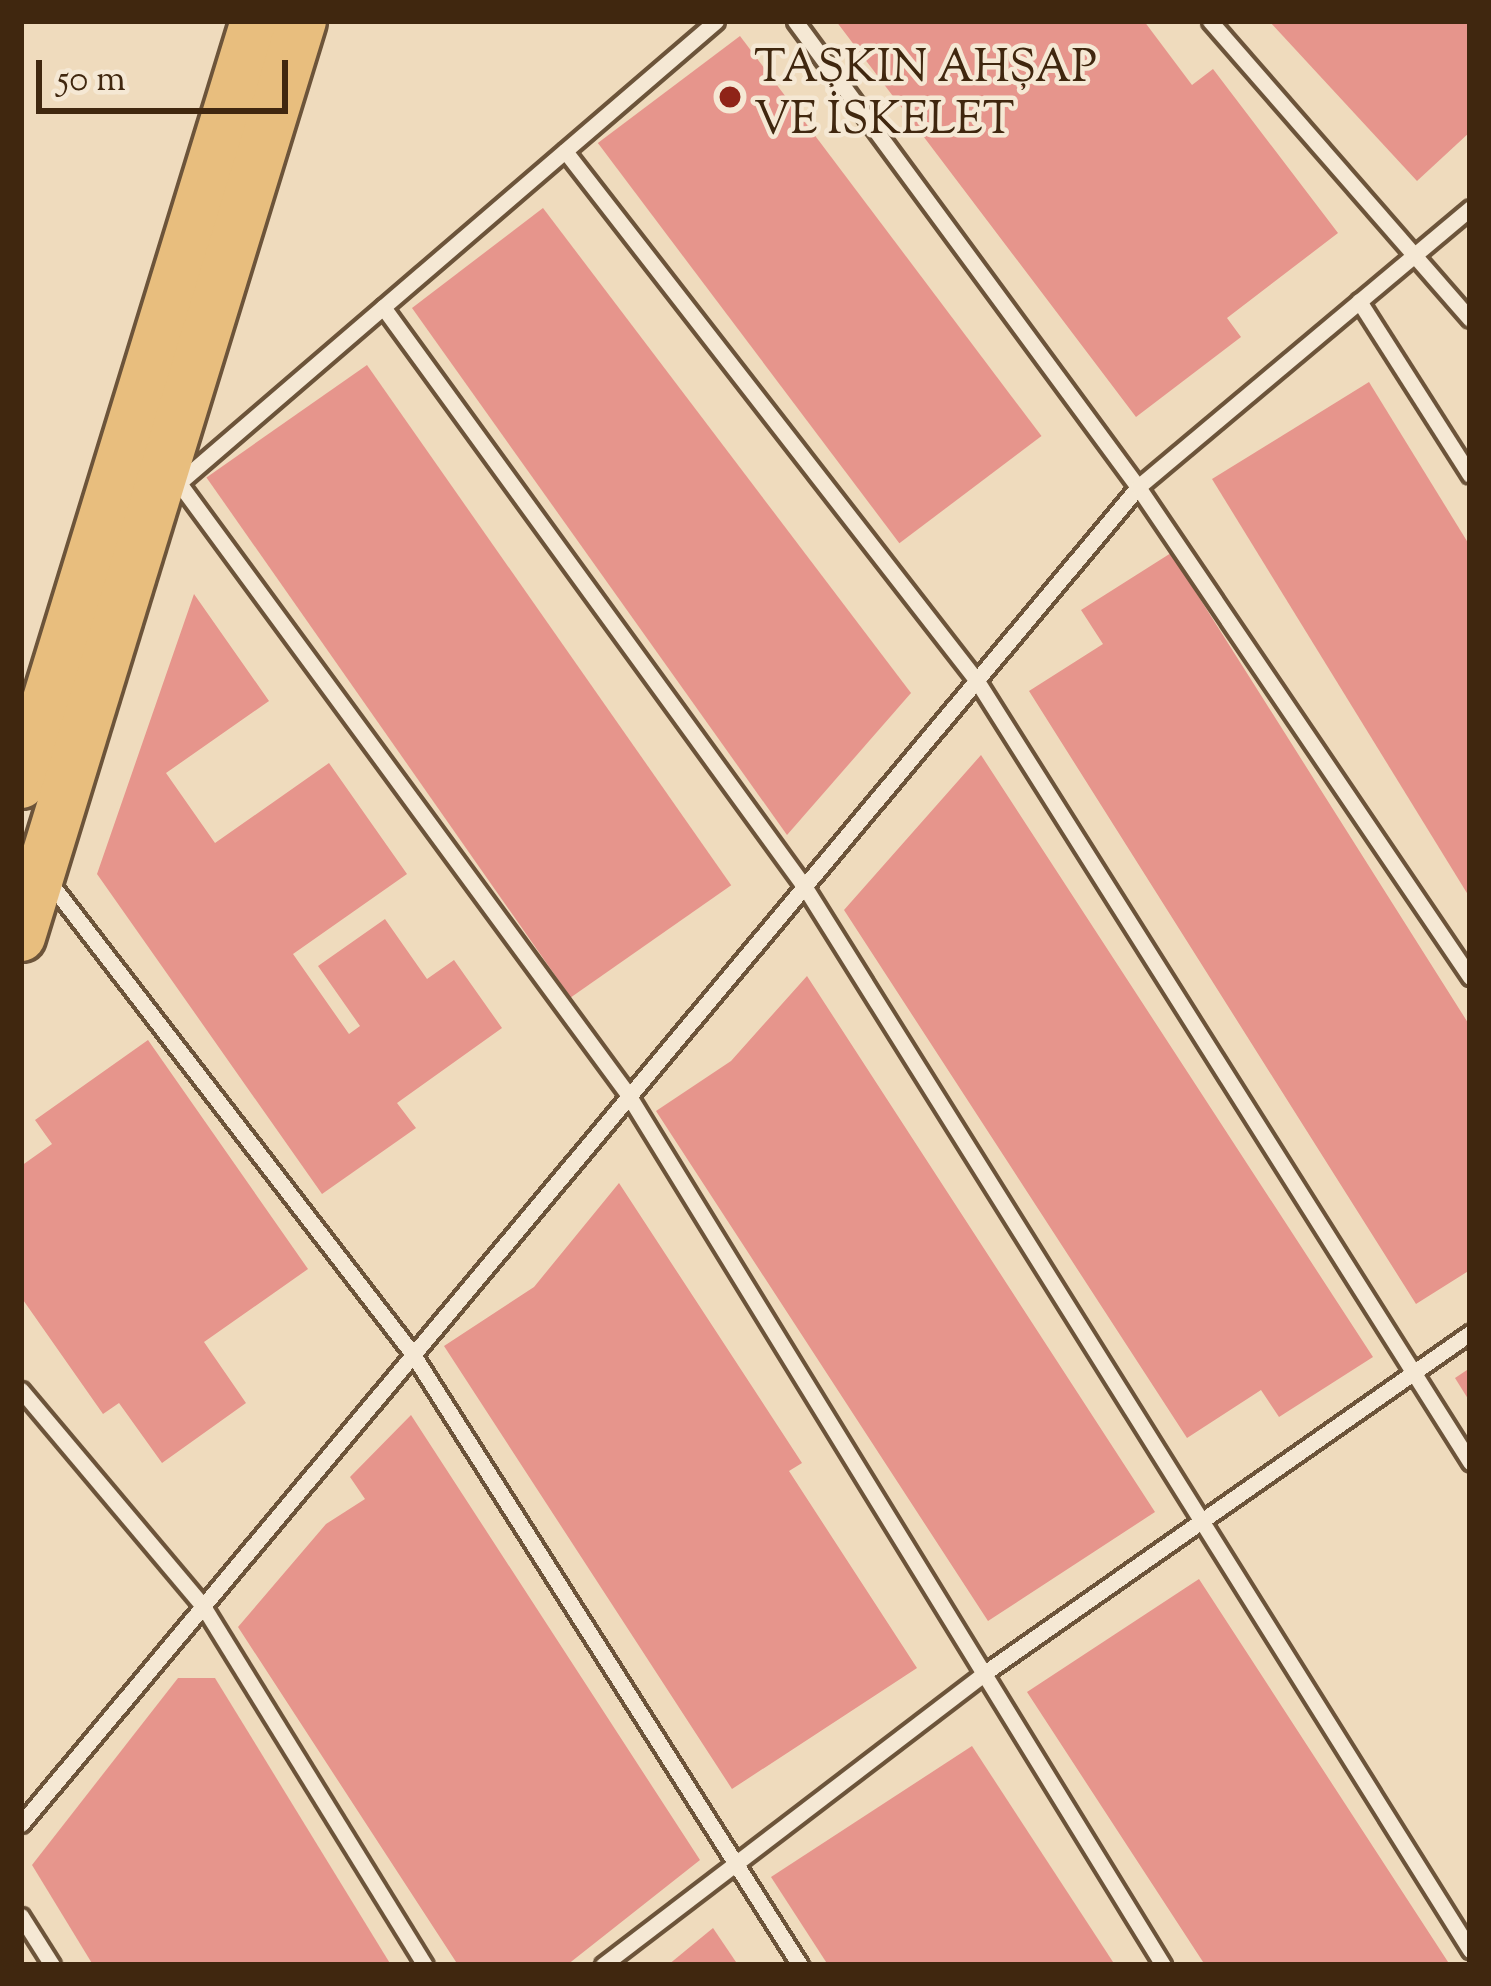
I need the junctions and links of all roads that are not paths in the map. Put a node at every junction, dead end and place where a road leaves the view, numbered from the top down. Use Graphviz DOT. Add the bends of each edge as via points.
graph roads {
  1 [pos="255,21"];
  2 [pos="302,21"];
  3 [pos="716,21"];
  4 [pos="795,21"];
  5 [pos="1210,21"];
  6 [pos="565,151"];
  7 [pos="1470,208"];
  8 [pos="1412,256"];
  9 [pos="1359,301"];
  10 [pos="383,307"];
  11 [pos="1470,320"];
  12 [pos="1470,475"];
  13 [pos="176,476"];
  14 [pos="1138,487"];
  15 [pos="977,681"];
  16 [pos="21,784"];
  17 [pos="39,868"];
  18 [pos="806,889"];
  19 [pos="21,937"];
  20 [pos="1470,977"];
  21 [pos="626,1094"];
  22 [pos="1470,1333"];
  23 [pos="412,1353"];
  24 [pos="1412,1372"];
  25 [pos="21,1390"];
  26 [pos="1470,1462"];
  27 [pos="1200,1518"];
  28 [pos="203,1606"];
  29 [pos="983,1674"];
  30 [pos="21,1824"];
  31 [pos="736,1862"];
  32 [pos="21,1916"];
  33 [pos="1470,1950"];
  34 [pos="52,1965"];
  35 [pos="425,1965"];
  36 [pos="603,1965"];
  37 [pos="800,1965"];
  38 [pos="1163,1965"];
  1 -- 16 [label="main road"];
  2 -- 13 [label="main road"];
  3 -- 6 [label="lane"];
  4 -- 14 [label="lane"];
  5 -- 8 [label="lane"];
  6 -- 10 [label="lane"];
  6 -- 15 [label="lane"];
  7 -- 8 [label="lane"];
  8 -- 9 [label="lane"];
  8 -- 11 [label="lane"];
  9 -- 12 [label="lane"];
  9 -- 14 [label="lane"];
  10 -- 13 [label="lane"];
  10 -- 18 [label="lane"];
  13 -- 17 [label="main road"];
  13 -- 21 [label="lane"];
  14 -- 15 [label="lane"];
  14 -- 20 [label="lane"];
  15 -- 18 [label="lane"];
  15 -- 24 [label="lane"];
  17 -- 19 [label="main road"];
  17 -- 23 [label="lane"];
  18 -- 21 [label="lane"];
  18 -- 27 [label="lane"];
  21 -- 23 [label="lane"];
  21 -- 29 [label="lane"];
  22 -- 24 [label="lane"];
  23 -- 28 [label="lane"];
  23 -- 31 [label="lane"];
  24 -- 26 [label="lane"];
  24 -- 27 [label="lane"];
  25 -- 28 [label="lane"];
  27 -- 29 [label="lane"];
  27 -- 33 [label="lane"];
  28 -- 30 [label="lane"];
  28 -- 35 [label="lane"];
  29 -- 31 [label="lane"];
  29 -- 38 [label="lane"];
  31 -- 36 [label="lane"];
  31 -- 37 [label="lane"];
  32 -- 34 [label="lane"];
}
